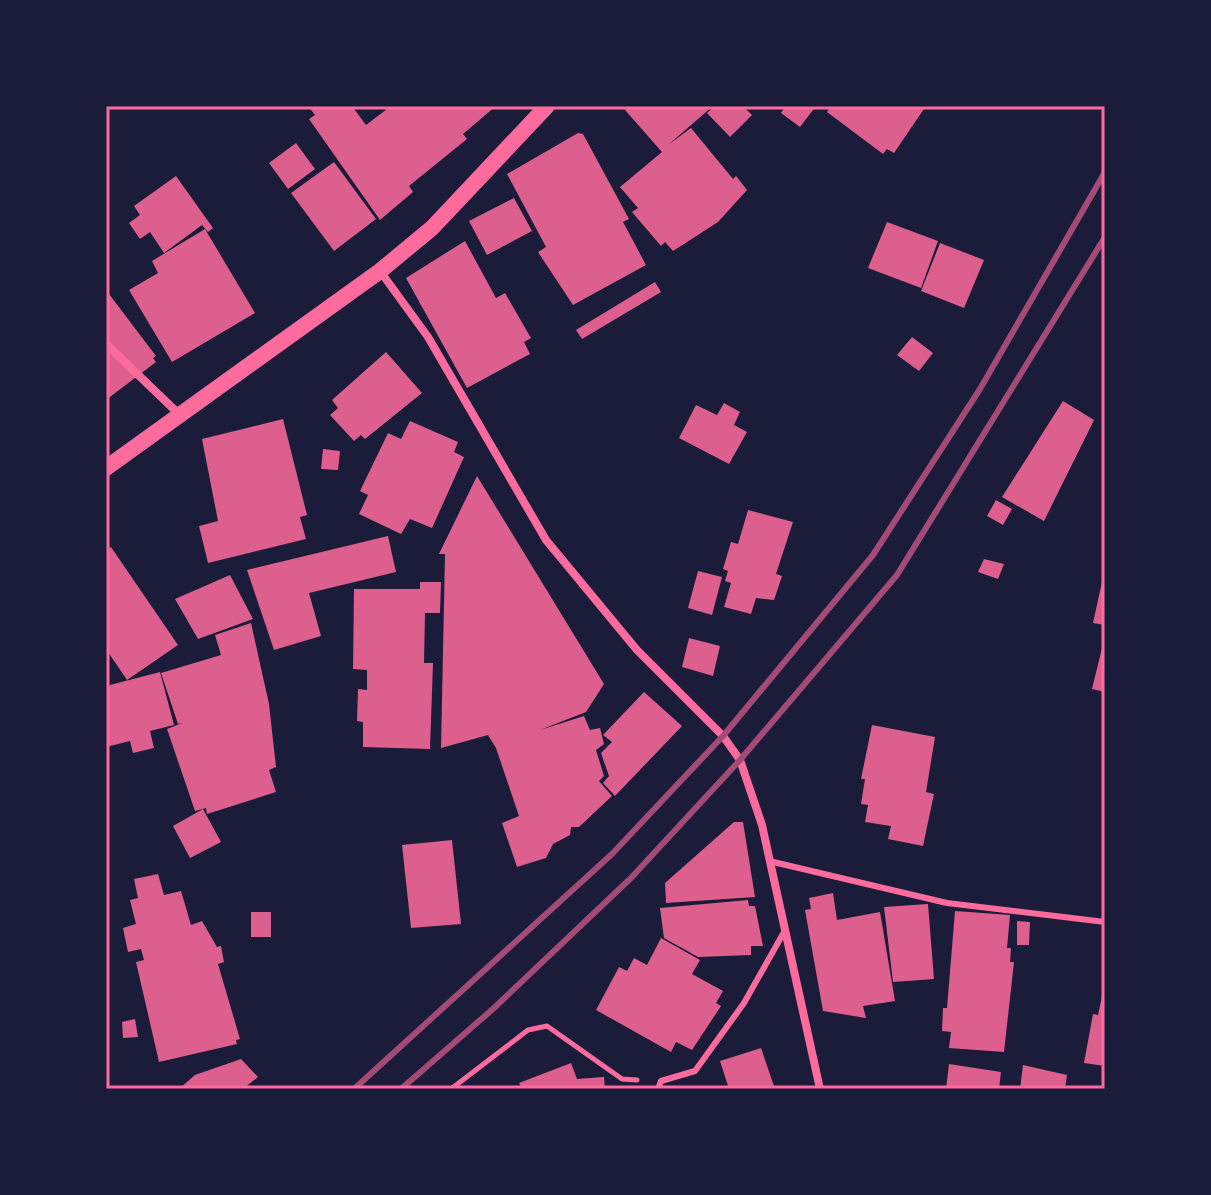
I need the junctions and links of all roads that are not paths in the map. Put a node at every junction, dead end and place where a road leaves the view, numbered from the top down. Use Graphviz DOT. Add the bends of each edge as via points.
graph roads {
  1 [pos="547,106"];
  2 [pos="380,271"];
  3 [pos="106,344"];
  4 [pos="181,416"];
  5 [pos="106,468"];
  6 [pos="769,861"];
  7 [pos="1105,922"];
  8 [pos="784,932"];
  9 [pos="658,1089"];
  10 [pos="820,1089"];
  1 -- 2 [label="main road" via="432,228"];
  2 -- 4 [label="main road"];
  2 -- 6 [label="street" via="428,337 546,540 637,650 740,760"];
  3 -- 4 [label="street"];
  4 -- 5 [label="main road"];
  6 -- 7 [label="lane" via="947,903"];
  6 -- 8 [label="street"];
  8 -- 9 [label="lane" via="744,1003 695,1071 661,1081"];
  8 -- 10 [label="street"];
}
